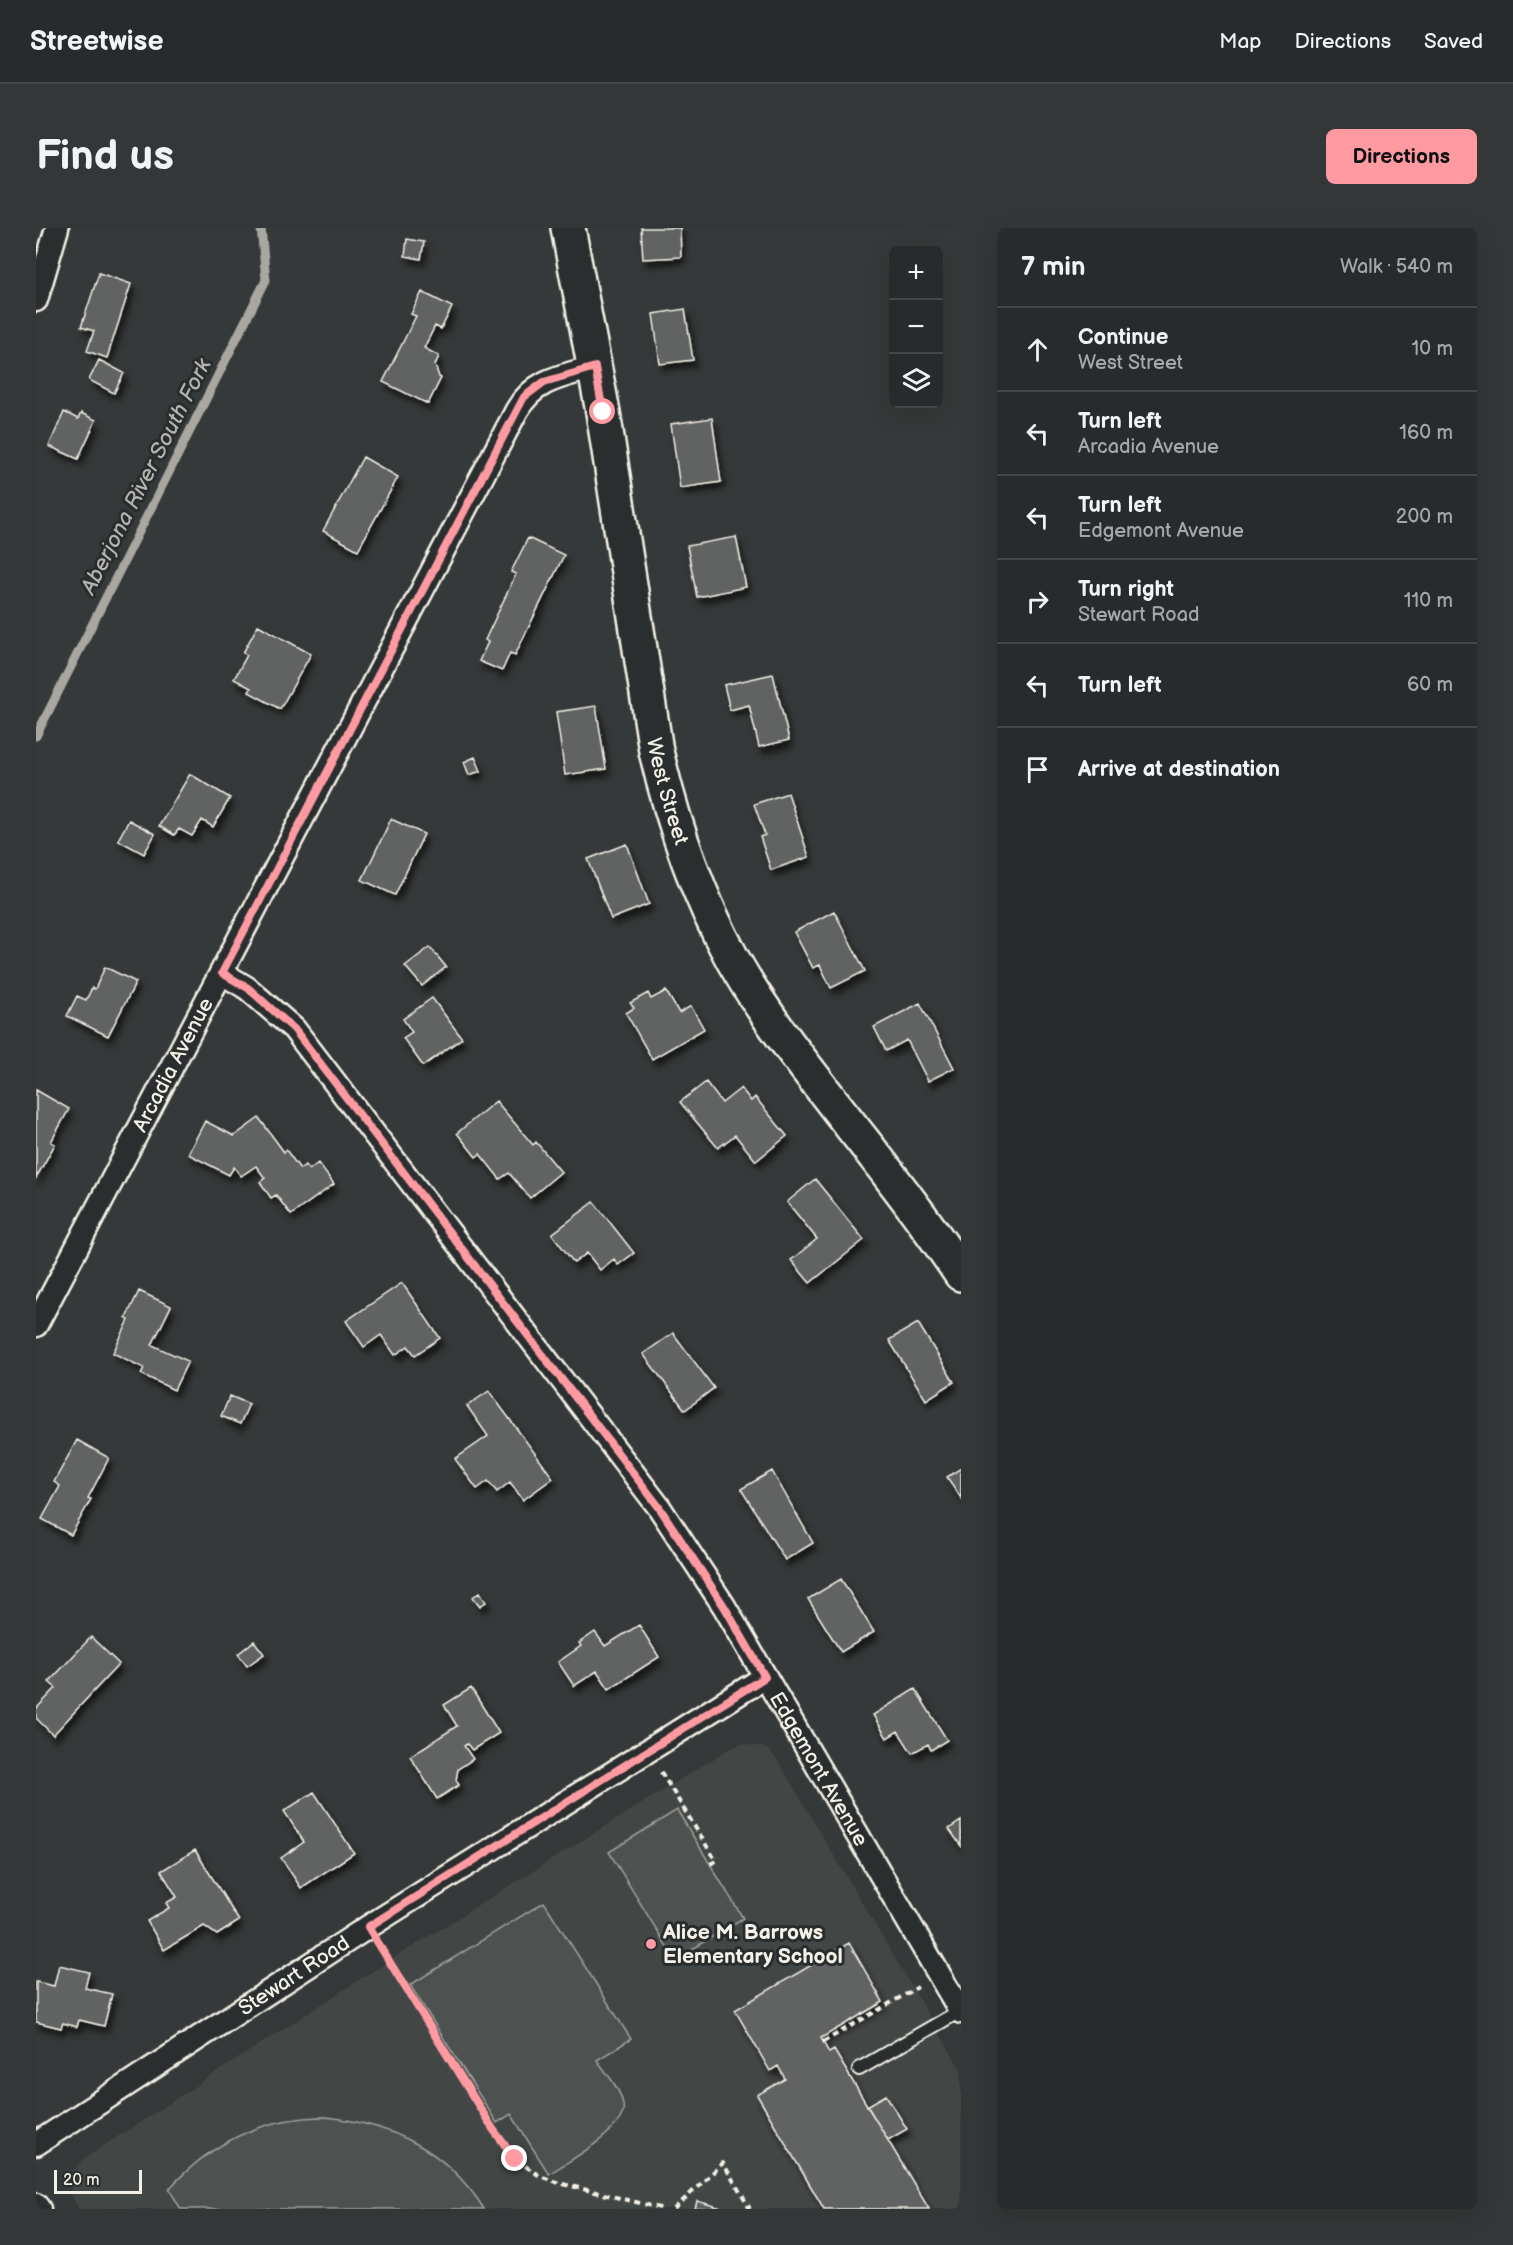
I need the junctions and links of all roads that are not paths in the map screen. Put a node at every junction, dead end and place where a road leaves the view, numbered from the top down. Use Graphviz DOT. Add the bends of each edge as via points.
graph roads {
  1 [pos="57,228"];
  2 [pos="568,228"];
  3 [pos="36,300"];
  4 [pos="595,367"];
  5 [pos="222,973"];
  6 [pos="961,1274"];
  7 [pos="36,1325"];
  8 [pos="765,1677"];
  9 [pos="961,2011"];
  10 [pos="859,2069"];
  11 [pos="36,2144"];
  12 [pos="36,2205"];
  13 [pos="39,2209"];
  1 -- 3 [label="street"];
  2 -- 4 [label="main road, West Street"];
  4 -- 5 [label="street, Arcadia Avenue" via="544,382 524,397"];
  4 -- 6 [label="main road, West Street" via="656,751 666,796 694,879 728,950 786,1042"];
  5 -- 7 [label="street, Arcadia Avenue"];
  5 -- 8 [label="street, Edgemont Avenue" via="248,988 301,1038 659,1507"];
  8 -- 9 [label="street, Edgemont Avenue"];
  8 -- 11 [label="street, Stewart Road" via="368,1927"];
  9 -- 10 [label="lane"];
  12 -- 13 [label="street"];
}
